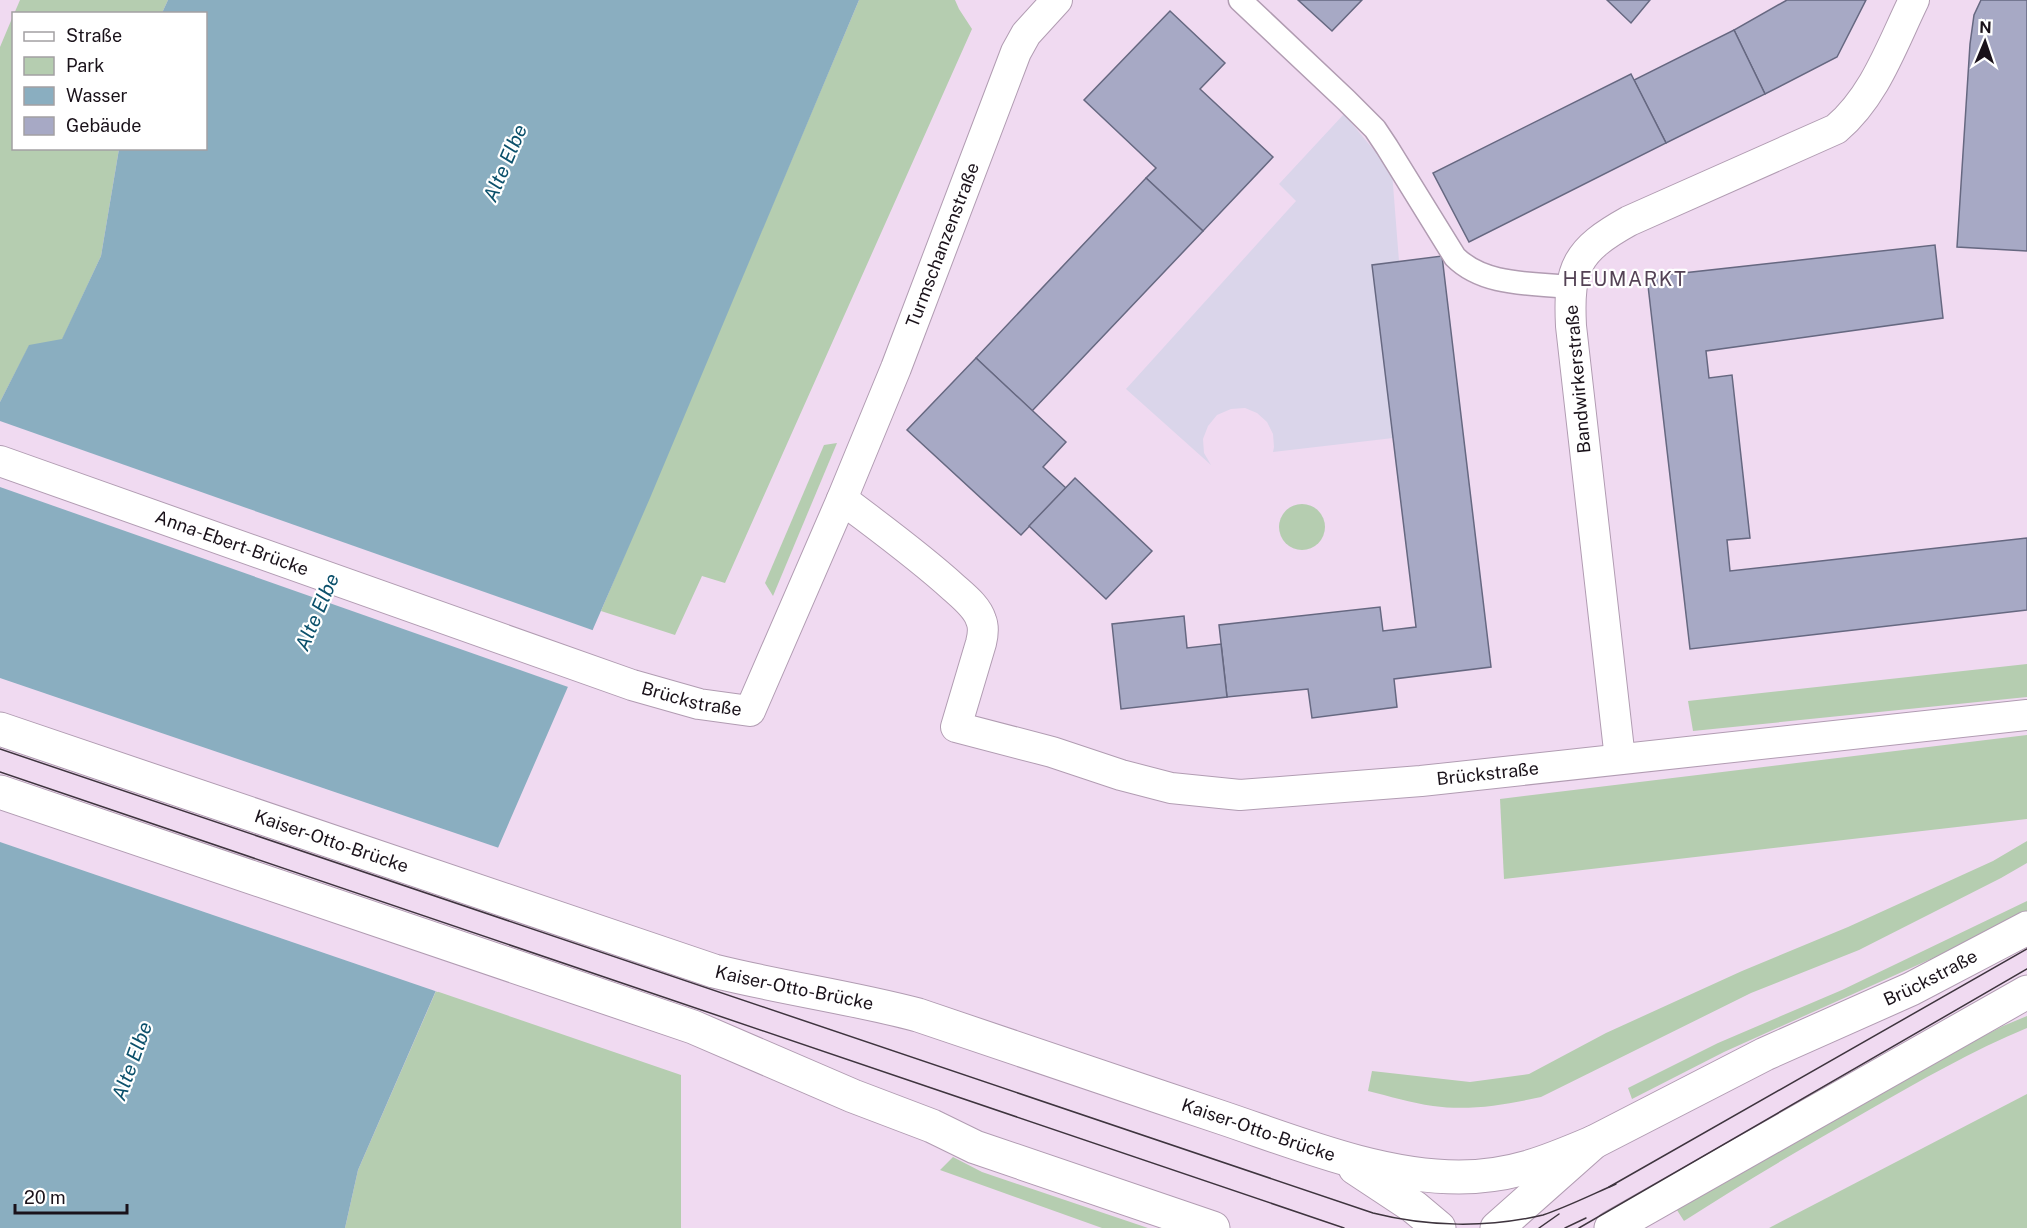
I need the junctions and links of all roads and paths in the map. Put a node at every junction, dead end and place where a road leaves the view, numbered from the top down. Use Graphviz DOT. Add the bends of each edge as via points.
graph roads {
  1 [pos="1057,0"];
  2 [pos="1240,0"];
  3 [pos="1914,0"];
  4 [pos="1570,287"];
  5 [pos="0,461"];
  6 [pos="842,499"];
  7 [pos="632,684"];
  8 [pos="750,711"];
  9 [pos="2027,714"];
  10 [pos="0,729"];
  11 [pos="1620,759"];
  12 [pos="0,792"];
  13 [pos="2027,928"];
  14 [pos="2027,992"];
  15 [pos="1594,1143"];
  16 [pos="1339,1158"];
  17 [pos="1213,1228"];
  18 [pos="1439,1228"];
  19 [pos="1497,1228"];
  20 [pos="1611,1228"];
  1 -- 6 [label="street, Turmschanzenstraße" via="1026,34 1016,52"];
  2 -- 4 [label="street" via="1374,129 1464,266 1496,279"];
  3 -- 4 [label="street, Bandwirkerstraße" via="1868,94 1844,122 1827,134 1603,236 1584,253"];
  4 -- 11 [label="street, Bandwirkerstraße" via="1571,326"];
  5 -- 7 [label="street, Anna-Ebert-Brücke"];
  6 -- 8 [label="street, Turmschanzenstraße"];
  6 -- 11 [label="street, Brückstraße" via="926,562 971,604 982,621 981,643 956,727 1171,788 1240,795 1422,781"];
  7 -- 8 [label="street, Brückstraße" via="699,704"];
  9 -- 11 [label="street, Brückstraße"];
  10 -- 16 [label="main road, Kaiser-Otto-Brücke" via="714,971 918,1015"];
  12 -- 17 [label="main road" via="693,1027 975,1147"];
  13 -- 15 [label="main road, Brückstraße" via="1911,989 1765,1054"];
  14 -- 20 [label="main road"];
  15 -- 16 [label="main road, Kaiser-Otto-Brücke" via="1537,1166 1496,1176 1416,1174"];
  15 -- 19 [label="main road, Brückstraße"];
  16 -- 18 [label="main road"];
}
